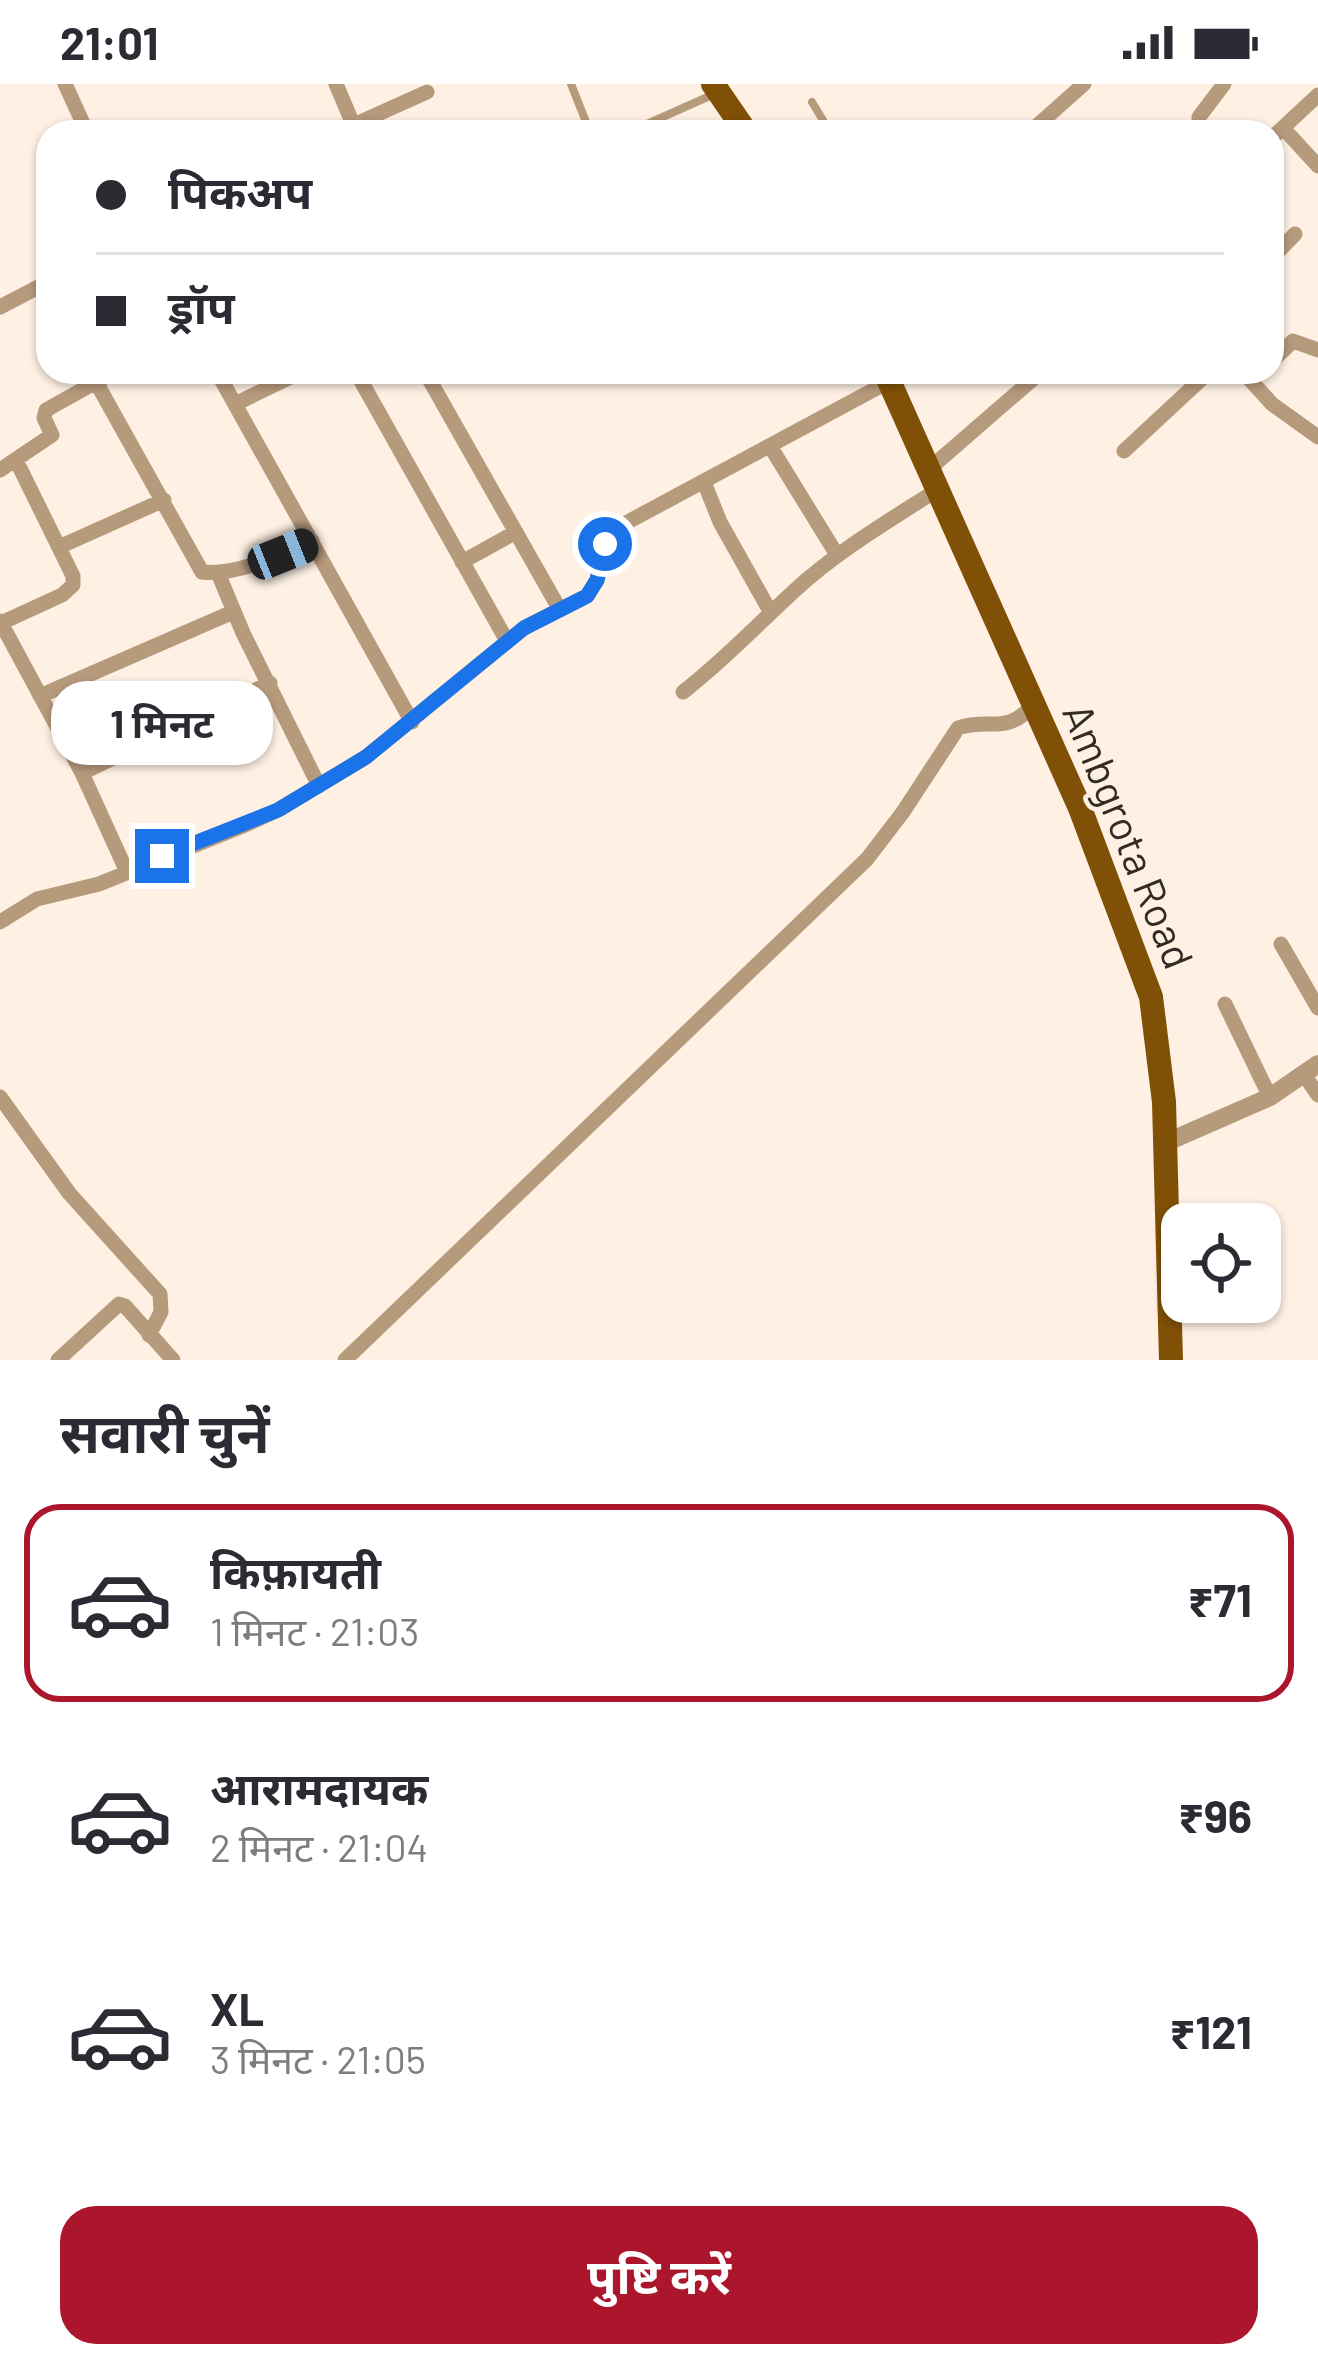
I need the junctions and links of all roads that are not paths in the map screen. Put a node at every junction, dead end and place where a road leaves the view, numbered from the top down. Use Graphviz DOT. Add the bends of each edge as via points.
graph roads {
  1 [pos="65,84"];
  2 [pos="336,84"];
  3 [pos="571,84"];
  4 [pos="1084,84"];
  5 [pos="1224,84"];
  6 [pos="716,88"];
  7 [pos="427,92"];
  8 [pos="1318,95"];
  9 [pos="812,102"];
  10 [pos="82,120"];
  11 [pos="343,120"];
  12 [pos="363,120"];
  13 [pos="585,120"];
  14 [pos="653,120"];
  15 [pos="738,120"];
  16 [pos="823,120"];
  17 [pos="1044,120"];
  18 [pos="1199,120"];
  19 [pos="1284,127"];
  20 [pos="1284,139"];
  21 [pos="1318,166"];
  22 [pos="1295,235"];
  23 [pos="1284,246"];
  24 [pos="36,288"];
  25 [pos="0,307"];
  26 [pos="1284,350"];
  27 [pos="1318,350"];
  28 [pos="92,384"];
  29 [pos="97,384"];
  30 [pos="224,384"];
  31 [pos="276,384"];
  32 [pos="363,384"];
  33 [pos="432,384"];
  34 [pos="875,384"];
  35 [pos="890,384"];
  36 [pos="1028,384"];
  37 [pos="1196,384"];
  38 [pos="1258,384"];
  39 [pos="235,404"];
  40 [pos="1318,437"];
  41 [pos="770,446"];
  42 [pos="1124,451"];
  43 [pos="16,460"];
  44 [pos="0,470"];
  45 [pos="932,480"];
  46 [pos="704,482"];
  47 [pos="164,500"];
  48 [pos="516,532"];
  49 [pos="312,542"];
  50 [pos="59,547"];
  51 [pos="837,555"];
  52 [pos="462,562"];
  53 [pos="218,573"];
  54 [pos="560,610"];
  55 [pos="233,612"];
  56 [pos="771,614"];
  57 [pos="0,622"];
  58 [pos="507,641"];
  59 [pos="270,683"];
  60 [pos="683,692"];
  61 [pos="40,696"];
  62 [pos="1034,705"];
  63 [pos="412,722"];
  64 [pos="82,773"];
  65 [pos="319,786"];
  66 [pos="127,872"];
  67 [pos="0,922"];
  68 [pos="1281,944"];
  69 [pos="1225,1004"];
  70 [pos="1318,1008"];
  71 [pos="1312,1070"];
  72 [pos="1318,1095"];
  73 [pos="0,1097"];
  74 [pos="1270,1097"];
  75 [pos="1165,1143"];
  76 [pos="149,1335"];
  77 [pos="58,1360"];
  78 [pos="173,1360"];
  79 [pos="344,1360"];
  80 [pos="1171,1360"];
  1 -- 10 [label="street"];
  2 -- 11 [label="street"];
  3 -- 13 [label="lane"];
  4 -- 17 [label="street"];
  5 -- 18 [label="street"];
  6 -- 14 [label="lane"];
  6 -- 15 [label="main road"];
  7 -- 12 [label="street"];
  8 -- 19 [label="street"];
  9 -- 16 [label="lane"];
  20 -- 21 [label="street"];
  22 -- 23 [label="street"];
  24 -- 25 [label="street"];
  26 -- 27 [label="street" via="1296,340"];
  28 -- 43 [label="street" via="46,410 52,435"];
  29 -- 47 [label="street"];
  30 -- 39 [label="street"];
  31 -- 39 [label="street"];
  32 -- 52 [label="street"];
  33 -- 48 [label="street"];
  34 -- 41 [label="street"];
  35 -- 45 [label="main road, Ambgrota Road"];
  36 -- 45 [label="street"];
  37 -- 42 [label="street"];
  38 -- 40 [label="street"];
  39 -- 49 [label="street"];
  41 -- 46 [label="street"];
  41 -- 51 [label="street"];
  43 -- 44 [label="street"];
  43 -- 50 [label="street"];
  45 -- 51 [label="street"];
  45 -- 62 [label="main road, Ambgrota Road"];
  46 -- 54 [label="street" via="612,533 593,590"];
  46 -- 56 [label="street"];
  47 -- 50 [label="street"];
  47 -- 53 [label="street" via="198,567"];
  48 -- 52 [label="street"];
  48 -- 54 [label="street"];
  49 -- 53 [label="street"];
  49 -- 63 [label="street"];
  50 -- 57 [label="street" via="73,576 69,590"];
  51 -- 56 [label="street"];
  52 -- 58 [label="street"];
  53 -- 55 [label="street"];
  54 -- 58 [label="street"];
  55 -- 59 [label="street"];
  55 -- 61 [label="street"];
  56 -- 60 [label="street"];
  57 -- 61 [label="street"];
  58 -- 63 [label="street"];
  59 -- 64 [label="street"];
  59 -- 65 [label="street"];
  61 -- 64 [label="street"];
  62 -- 75 [label="main road, Ambgrota Road" via="1147,983"];
  62 -- 79 [label="street" via="1016,721 965,724 952,734 851,874"];
  63 -- 65 [label="street"];
  64 -- 66 [label="street"];
  65 -- 66 [label="street"];
  66 -- 67 [label="street" via="37,899"];
  68 -- 70 [label="street"];
  69 -- 74 [label="street"];
  71 -- 72 [label="street"];
  71 -- 74 [label="street"];
  73 -- 76 [label="street" via="69,1193 160,1294"];
  74 -- 75 [label="street"];
  75 -- 80 [label="main road, Ambgrota Road"];
  76 -- 77 [label="street" via="118,1304"];
  76 -- 78 [label="street"];
}
